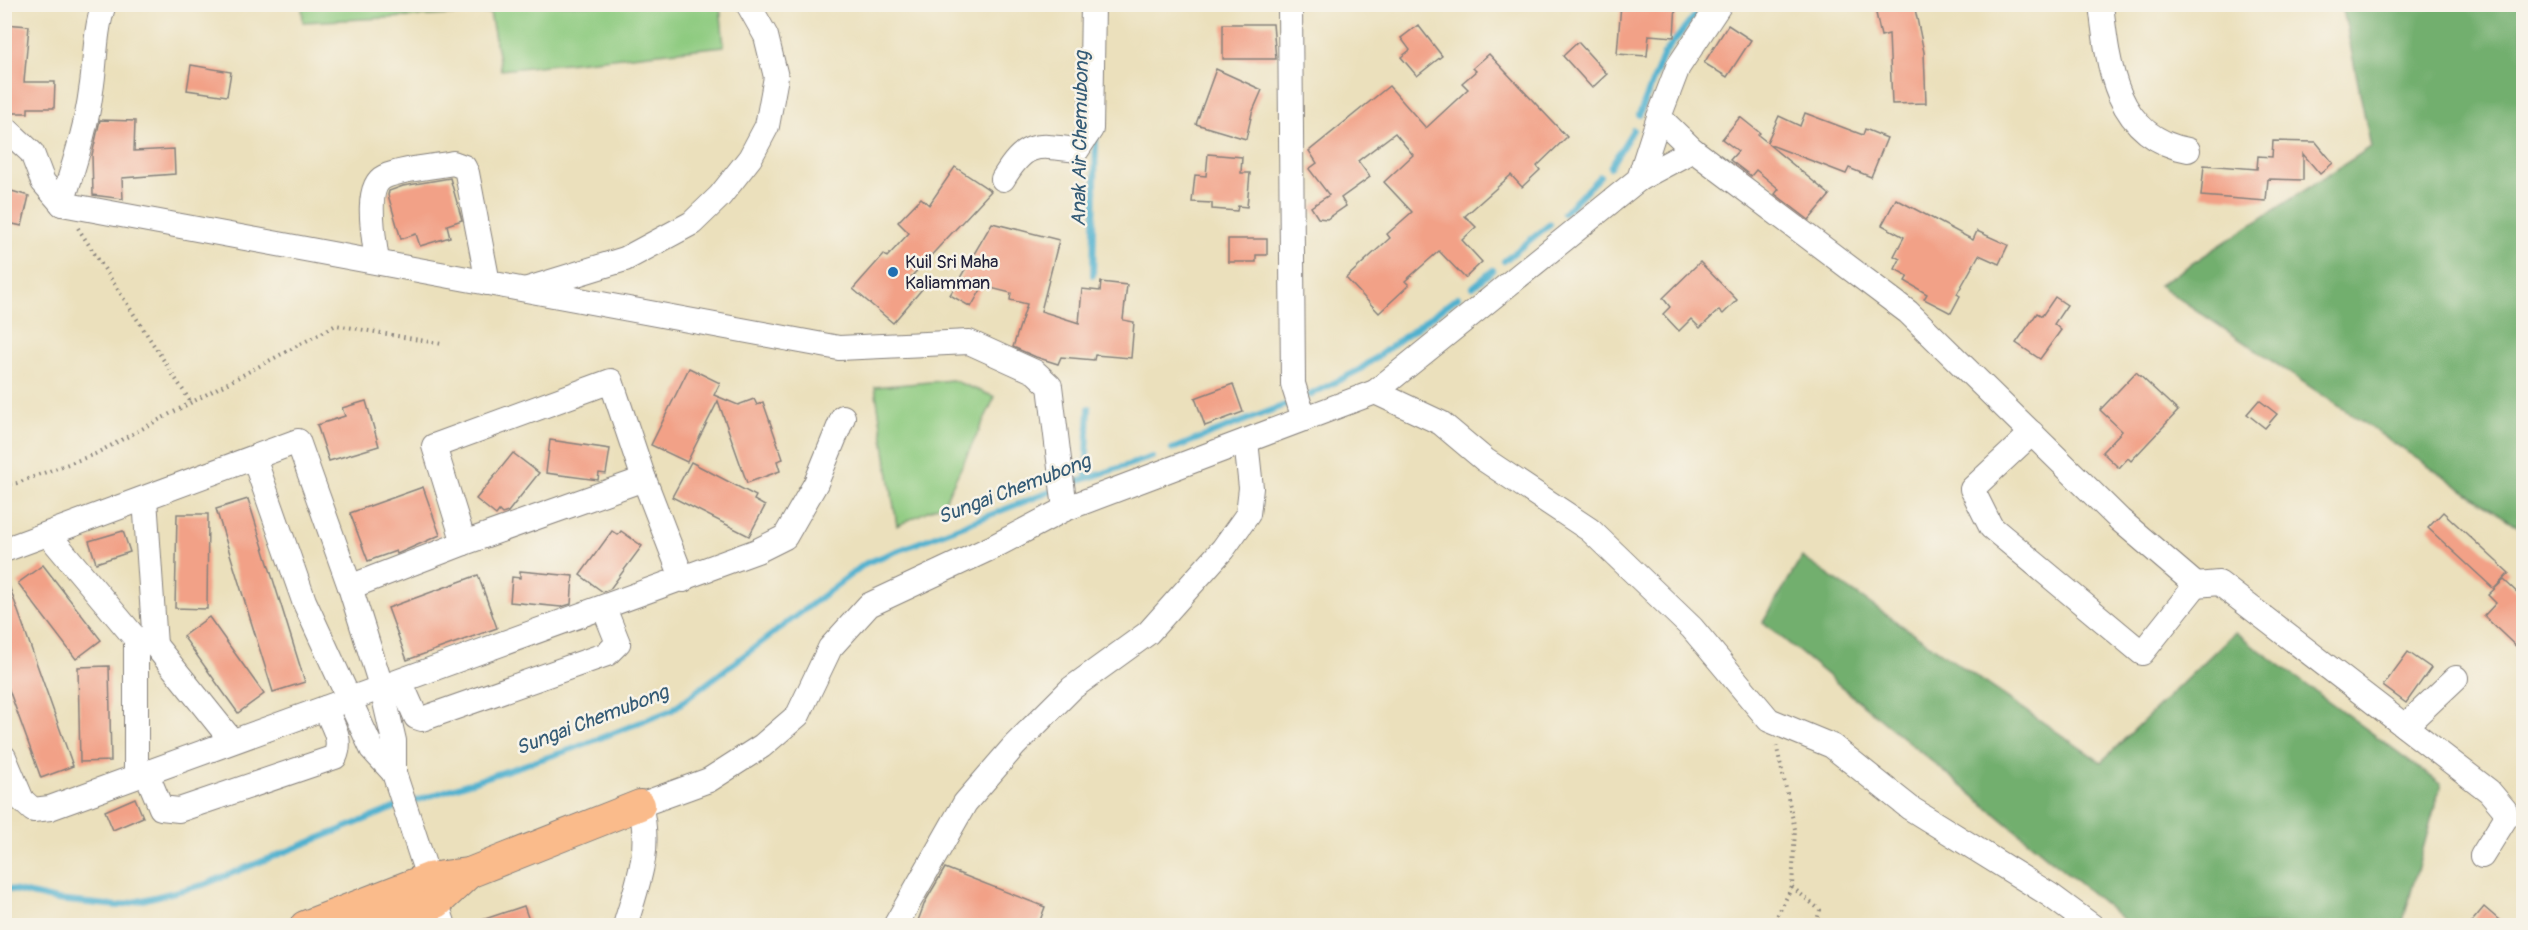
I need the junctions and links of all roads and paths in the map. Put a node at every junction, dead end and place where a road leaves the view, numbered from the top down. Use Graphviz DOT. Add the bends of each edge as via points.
graph roads {
  1 [pos="104,4"];
  2 [pos="748,4"];
  3 [pos="1093,4"];
  4 [pos="1290,4"];
  5 [pos="1720,4"];
  6 [pos="2101,4"];
  7 [pos="1659,117"];
  8 [pos="4,127"];
  9 [pos="1693,150"];
  10 [pos="2188,150"];
  11 [pos="1003,179"];
  12 [pos="1639,179"];
  13 [pos="62,204"];
  14 [pos="377,262"];
  15 [pos="488,283"];
  16 [pos="525,290"];
  17 [pos="442,344"];
  18 [pos="1375,392"];
  19 [pos="190,401"];
  20 [pos="843,417"];
  21 [pos="1304,419"];
  22 [pos="2032,433"];
  23 [pos="1246,441"];
  24 [pos="254,458"];
  25 [pos="644,479"];
  26 [pos="4,485"];
  27 [pos="145,499"];
  28 [pos="1065,506"];
  29 [pos="48,534"];
  30 [pos="464,543"];
  31 [pos="4,550"];
  32 [pos="683,580"];
  33 [pos="2196,585"];
  34 [pos="350,588"];
  35 [pos="604,608"];
  36 [pos="145,642"];
  37 [pos="2456,678"];
  38 [pos="391,686"];
  39 [pos="348,699"];
  40 [pos="325,708"];
  41 [pos="1769,720"];
  42 [pos="2405,726"];
  43 [pos="232,741"];
  44 [pos="383,745"];
  45 [pos="4,757"];
  46 [pos="141,774"];
  47 [pos="640,805"];
  48 [pos="2482,856"];
  49 [pos="1792,887"];
  50 [pos="434,894"];
  51 [pos="393,923"];
  52 [pos="305,926"];
  53 [pos="625,926"];
  54 [pos="895,926"];
  55 [pos="1772,926"];
  56 [pos="1815,926"];
  57 [pos="2092,926"];
  1 -- 13 [label="street" via="97,25 92,91 83,135"];
  2 -- 16 [label="street" via="766,36 776,77 767,126 742,168 692,223 625,260"];
  3 -- 11 [label="street" via="1091,129 1077,150 1043,146 1018,154"];
  4 -- 21 [label="street" via="1293,384"];
  5 -- 7 [label="street" via="1678,67"];
  6 -- 10 [label="street" via="2116,83 2128,114 2141,129 2167,146"];
  7 -- 9 [label="street"];
  7 -- 12 [label="street"];
  8 -- 13 [label="street" via="32,153 44,182"];
  9 -- 12 [label="street"];
  9 -- 22 [label="street" via="1908,312"];
  12 -- 18 [label="street"];
  13 -- 14 [label="street"];
  13 -- 19 [label="path"];
  14 -- 15 [label="street"];
  14 -- 15 [label="street" via="371,199 382,177 453,163 464,167 467,173"];
  15 -- 16 [label="street"];
  16 -- 28 [label="street" via="839,348 969,342 1035,372 1050,386"];
  17 -- 19 [label="path" via="336,325"];
  18 -- 21 [label="street"];
  18 -- 41 [label="street" via="1441,423 1485,460 1590,530 1692,628"];
  19 -- 26 [label="path" via="95,454"];
  20 -- 32 [label="street" via="816,483 785,537"];
  21 -- 23 [label="street"];
  22 -- 33 [label="street" via="2120,520"];
  22 -- 33 [label="street" via="1972,489 1991,527 2142,653"];
  23 -- 28 [label="street"];
  23 -- 54 [label="street" via="1251,488 1248,514 1223,549 1148,633 1072,687 1015,745 965,803"];
  24 -- 27 [label="street"];
  24 -- 34 [label="street" via="298,441"];
  24 -- 39 [label="street" via="304,601"];
  25 -- 30 [label="street"];
  25 -- 30 [label="street" via="611,381 434,446"];
  25 -- 32 [label="street"];
  27 -- 29 [label="street"];
  27 -- 36 [label="street"];
  28 -- 47 [label="street" via="869,605 830,648 798,715 762,746 709,780"];
  29 -- 31 [label="street"];
  29 -- 36 [label="street"];
  30 -- 34 [label="street"];
  32 -- 35 [label="street"];
  33 -- 42 [label="street" via="2219,583"];
  34 -- 38 [label="street"];
  35 -- 38 [label="street"];
  35 -- 38 [label="street" via="618,643 608,654 422,719 416,717"];
  36 -- 43 [label="street"];
  36 -- 46 [label="street"];
  37 -- 42 [label="street"];
  38 -- 39 [label="street"];
  38 -- 44 [label="street"];
  39 -- 40 [label="street"];
  39 -- 44 [label="street"];
  40 -- 43 [label="street"];
  40 -- 46 [label="street" via="340,747 335,757 179,810 162,808"];
  41 -- 49 [label="path" via="1795,829"];
  41 -- 57 [label="street" via="1832,746 1910,808 2050,895"];
  42 -- 48 [label="street" via="2489,791 2505,810 2501,829"];
  43 -- 46 [label="street"];
  44 -- 50 [label="street"];
  45 -- 46 [label="street" via="22,800 33,810 50,808"];
  47 -- 50 [label="main road" via="469,873"];
  47 -- 53 [label="street" via="646,827 646,854"];
  49 -- 55 [label="path"];
  49 -- 56 [label="path" via="1820,910"];
  50 -- 51 [label="main road"];
  50 -- 52 [label="main road"];
}
